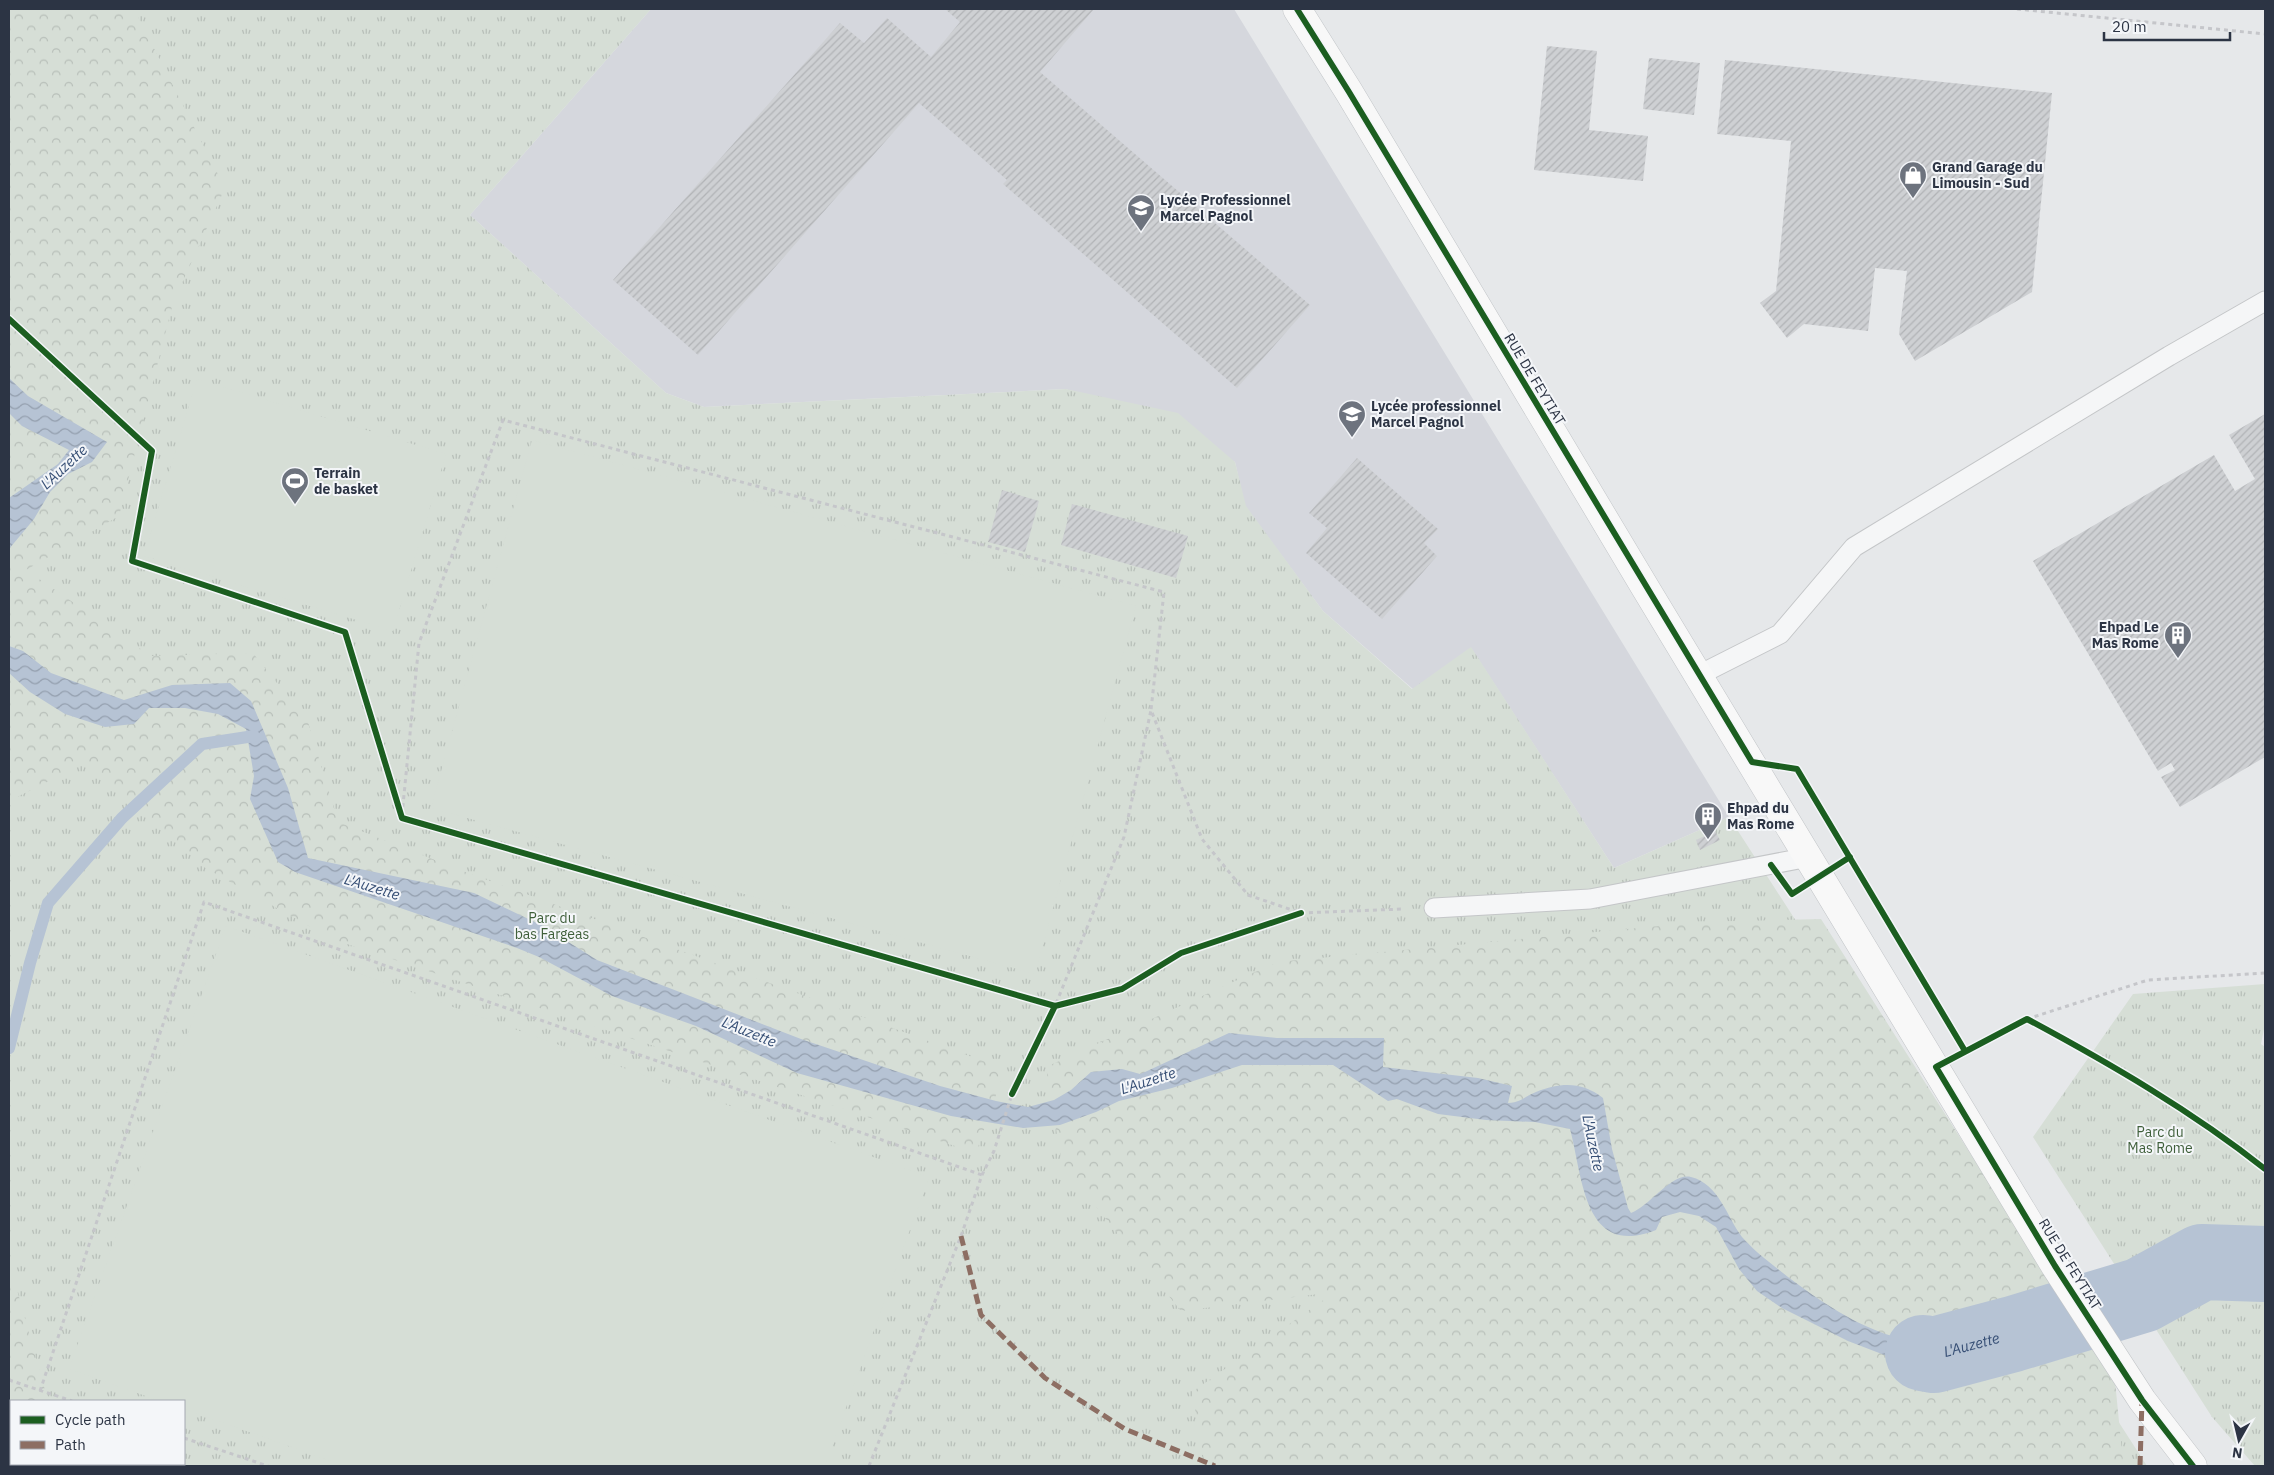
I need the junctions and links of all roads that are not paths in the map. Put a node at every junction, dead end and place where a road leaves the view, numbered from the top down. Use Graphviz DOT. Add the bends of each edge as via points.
graph roads {
  1 [pos="1297,9"];
  2 [pos="2265,301"];
  3 [pos="1699,675"];
  4 [pos="1809,857"];
  5 [pos="1434,908"];
  6 [pos="2193,1466"];
  1 -- 3 [label="main road, RUE DE FEYTIAT"];
  2 -- 3 [label="lane" via="2168,356 1854,547 1780,634"];
  3 -- 4 [label="main road, RUE DE FEYTIAT"];
  4 -- 5 [label="lane" via="1590,899"];
  4 -- 6 [label="main road, RUE DE FEYTIAT" via="2055,1266 2142,1400"];
}
